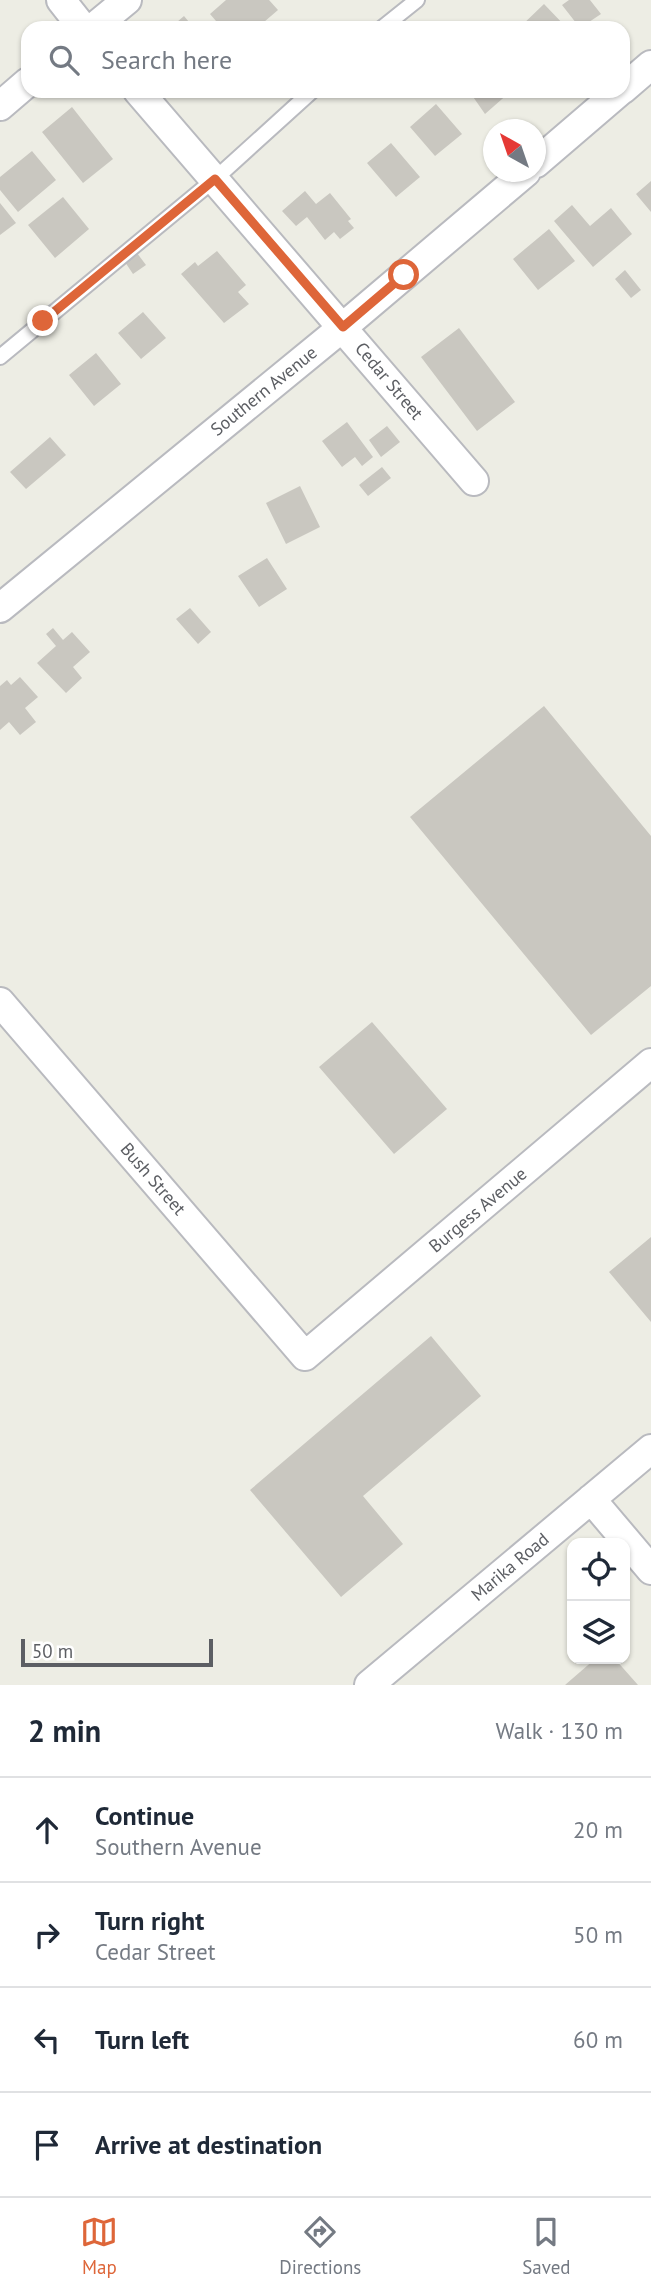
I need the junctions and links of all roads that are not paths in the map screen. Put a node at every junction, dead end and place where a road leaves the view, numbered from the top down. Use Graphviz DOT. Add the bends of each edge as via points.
graph roads {
  1 [pos="61,0"];
  2 [pos="127,0"];
  3 [pos="417,0"];
  4 [pos="78,21"];
  5 [pos="102,21"];
  6 [pos="391,21"];
  7 [pos="651,65"];
  8 [pos="630,83"];
  9 [pos="21,88"];
  10 [pos="144,98"];
  11 [pos="304,98"];
  12 [pos="613,98"];
  13 [pos="0,106"];
  14 [pos="546,155"];
  15 [pos="215,179"];
  16 [pos="514,182"];
  17 [pos="343,327"];
  18 [pos="0,357"];
  19 [pos="474,481"];
  20 [pos="0,608"];
  21 [pos="0,1002"];
  22 [pos="651,1063"];
  23 [pos="305,1356"];
  24 [pos="651,1449"];
  25 [pos="592,1499"];
  26 [pos="651,1570"];
  27 [pos="369,1685"];
  1 -- 4 [label="street"];
  2 -- 5 [label="street"];
  3 -- 6 [label="lane"];
  7 -- 8 [label="street"];
  9 -- 13 [label="street"];
  10 -- 15 [label="street, Cedar Street"];
  11 -- 15 [label="lane"];
  12 -- 14 [label="street"];
  15 -- 17 [label="street, Cedar Street"];
  15 -- 18 [label="lane"];
  16 -- 17 [label="street, Southern Avenue"];
  17 -- 19 [label="street, Cedar Street"];
  17 -- 20 [label="street, Southern Avenue"];
  21 -- 23 [label="street, Bush Street"];
  22 -- 23 [label="street, Burgess Avenue"];
  24 -- 25 [label="street, Marika Road"];
  25 -- 26 [label="street"];
  25 -- 27 [label="street, Marika Road"];
}
